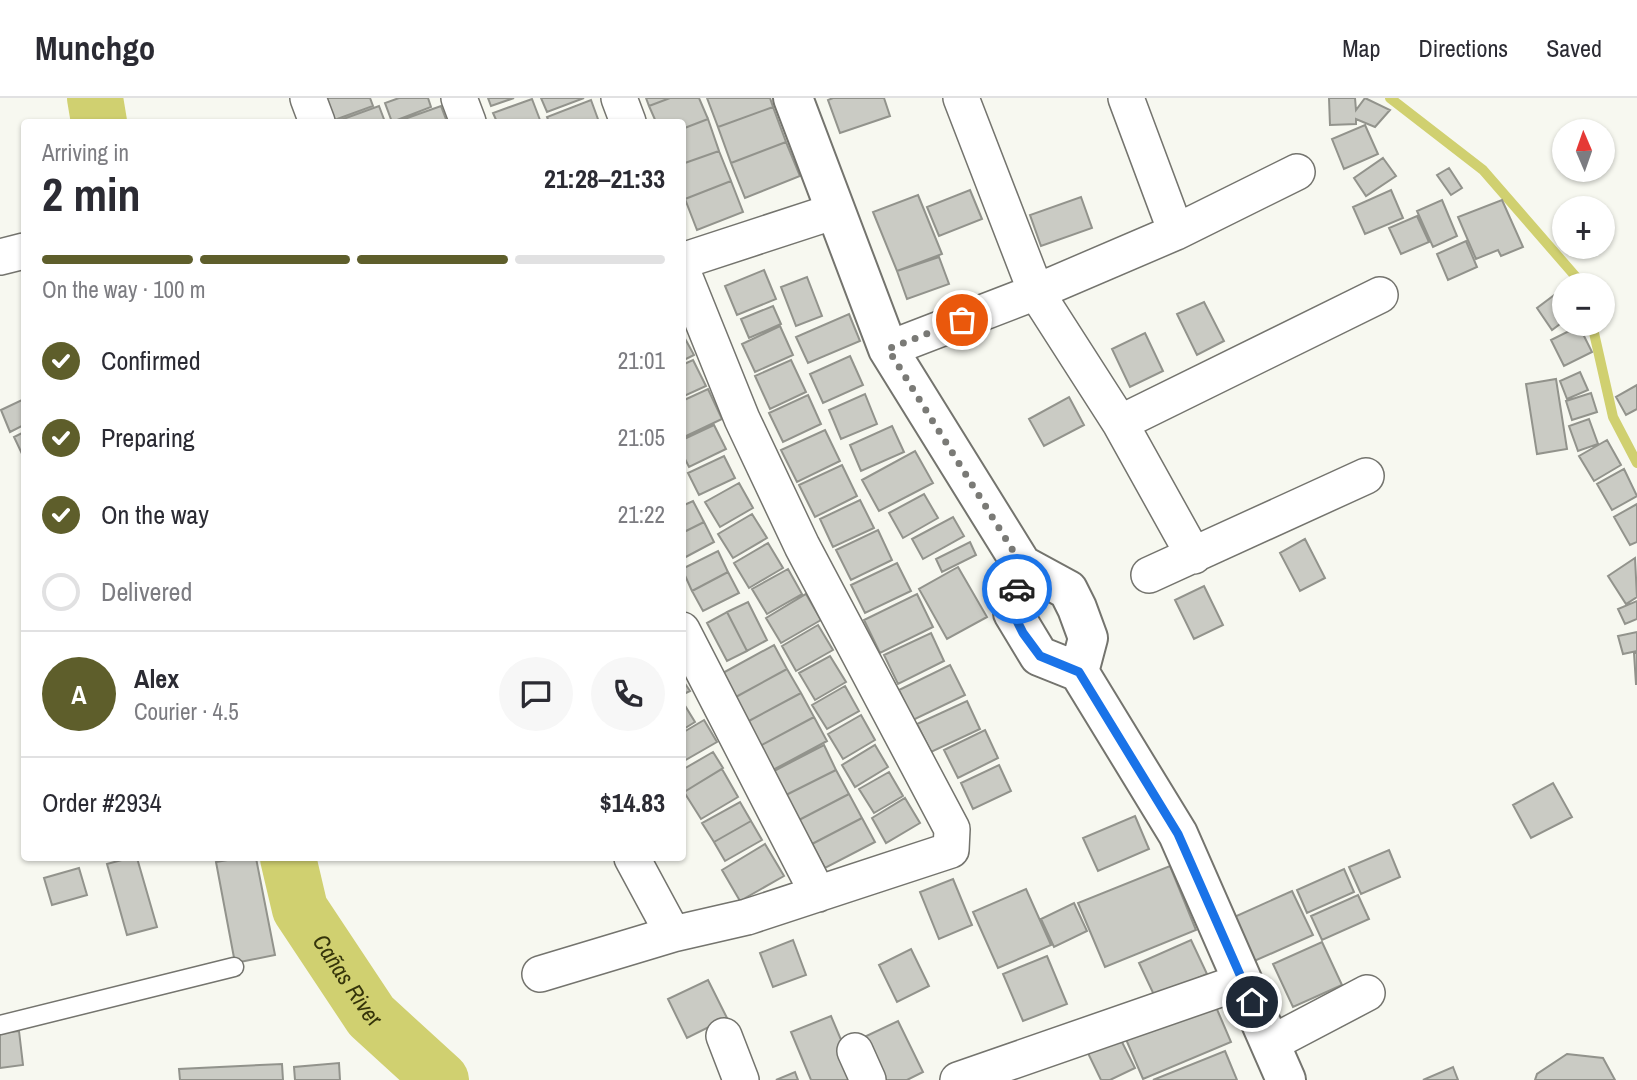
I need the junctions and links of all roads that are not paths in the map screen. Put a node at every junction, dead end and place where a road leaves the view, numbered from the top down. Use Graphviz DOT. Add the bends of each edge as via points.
graph roads {
  1 [pos="308,98"];
  2 [pos="459,98"];
  3 [pos="619,98"];
  4 [pos="793,98"];
  5 [pos="961,98"];
  6 [pos="1126,98"];
  7 [pos="316,119"];
  8 [pos="467,119"];
  9 [pos="627,119"];
  10 [pos="1297,172"];
  11 [pos="835,211"];
  12 [pos="1176,232"];
  13 [pos="21,252"];
  14 [pos="0,257"];
  15 [pos="686,260"];
  16 [pos="686,280"];
  17 [pos="1036,292"];
  18 [pos="1380,295"];
  19 [pos="888,349"];
  20 [pos="1121,423"];
  21 [pos="1366,476"];
  22 [pos="1194,555"];
  23 [pos="1022,565"];
  24 [pos="1149,575"];
  25 [pos="686,638"];
  26 [pos="1079,672"];
  27 [pos="634,861"];
  28 [pos="818,894"];
  29 [pos="673,934"];
  30 [pos="234,967"];
  31 [pos="540,974"];
  32 [pos="1243,981"];
  33 [pos="1367,993"];
  34 [pos="0,1025"];
  35 [pos="724,1036"];
  36 [pos="1270,1044"];
  37 [pos="741,1080"];
  38 [pos="958,1080"];
  39 [pos="1286,1080"];
  1 -- 7 [label="street"];
  2 -- 8 [label="street"];
  3 -- 9 [label="street"];
  4 -- 11 [label="street"];
  5 -- 17 [label="street"];
  6 -- 12 [label="street"];
  10 -- 12 [label="street"];
  11 -- 15 [label="street"];
  11 -- 19 [label="street"];
  12 -- 17 [label="street"];
  13 -- 14 [label="street"];
  16 -- 28 [label="street" via="742,419 802,546 952,829 951,850"];
  17 -- 19 [label="street"];
  17 -- 20 [label="street"];
  18 -- 20 [label="street"];
  19 -- 23 [label="street"];
  20 -- 22 [label="street"];
  21 -- 22 [label="street"];
  22 -- 24 [label="street"];
  23 -- 26 [label="street" via="1068,590 1088,638"];
  23 -- 26 [label="street" via="1013,613 1040,656"];
  25 -- 28 [label="street"];
  26 -- 32 [label="street" via="1178,834"];
  27 -- 29 [label="street"];
  28 -- 29 [label="street"];
  29 -- 31 [label="street"];
  30 -- 34 [label="lane"];
  32 -- 36 [label="street"];
  32 -- 38 [label="street"];
  33 -- 36 [label="street"];
  35 -- 37 [label="street"];
  36 -- 39 [label="street"];
}
